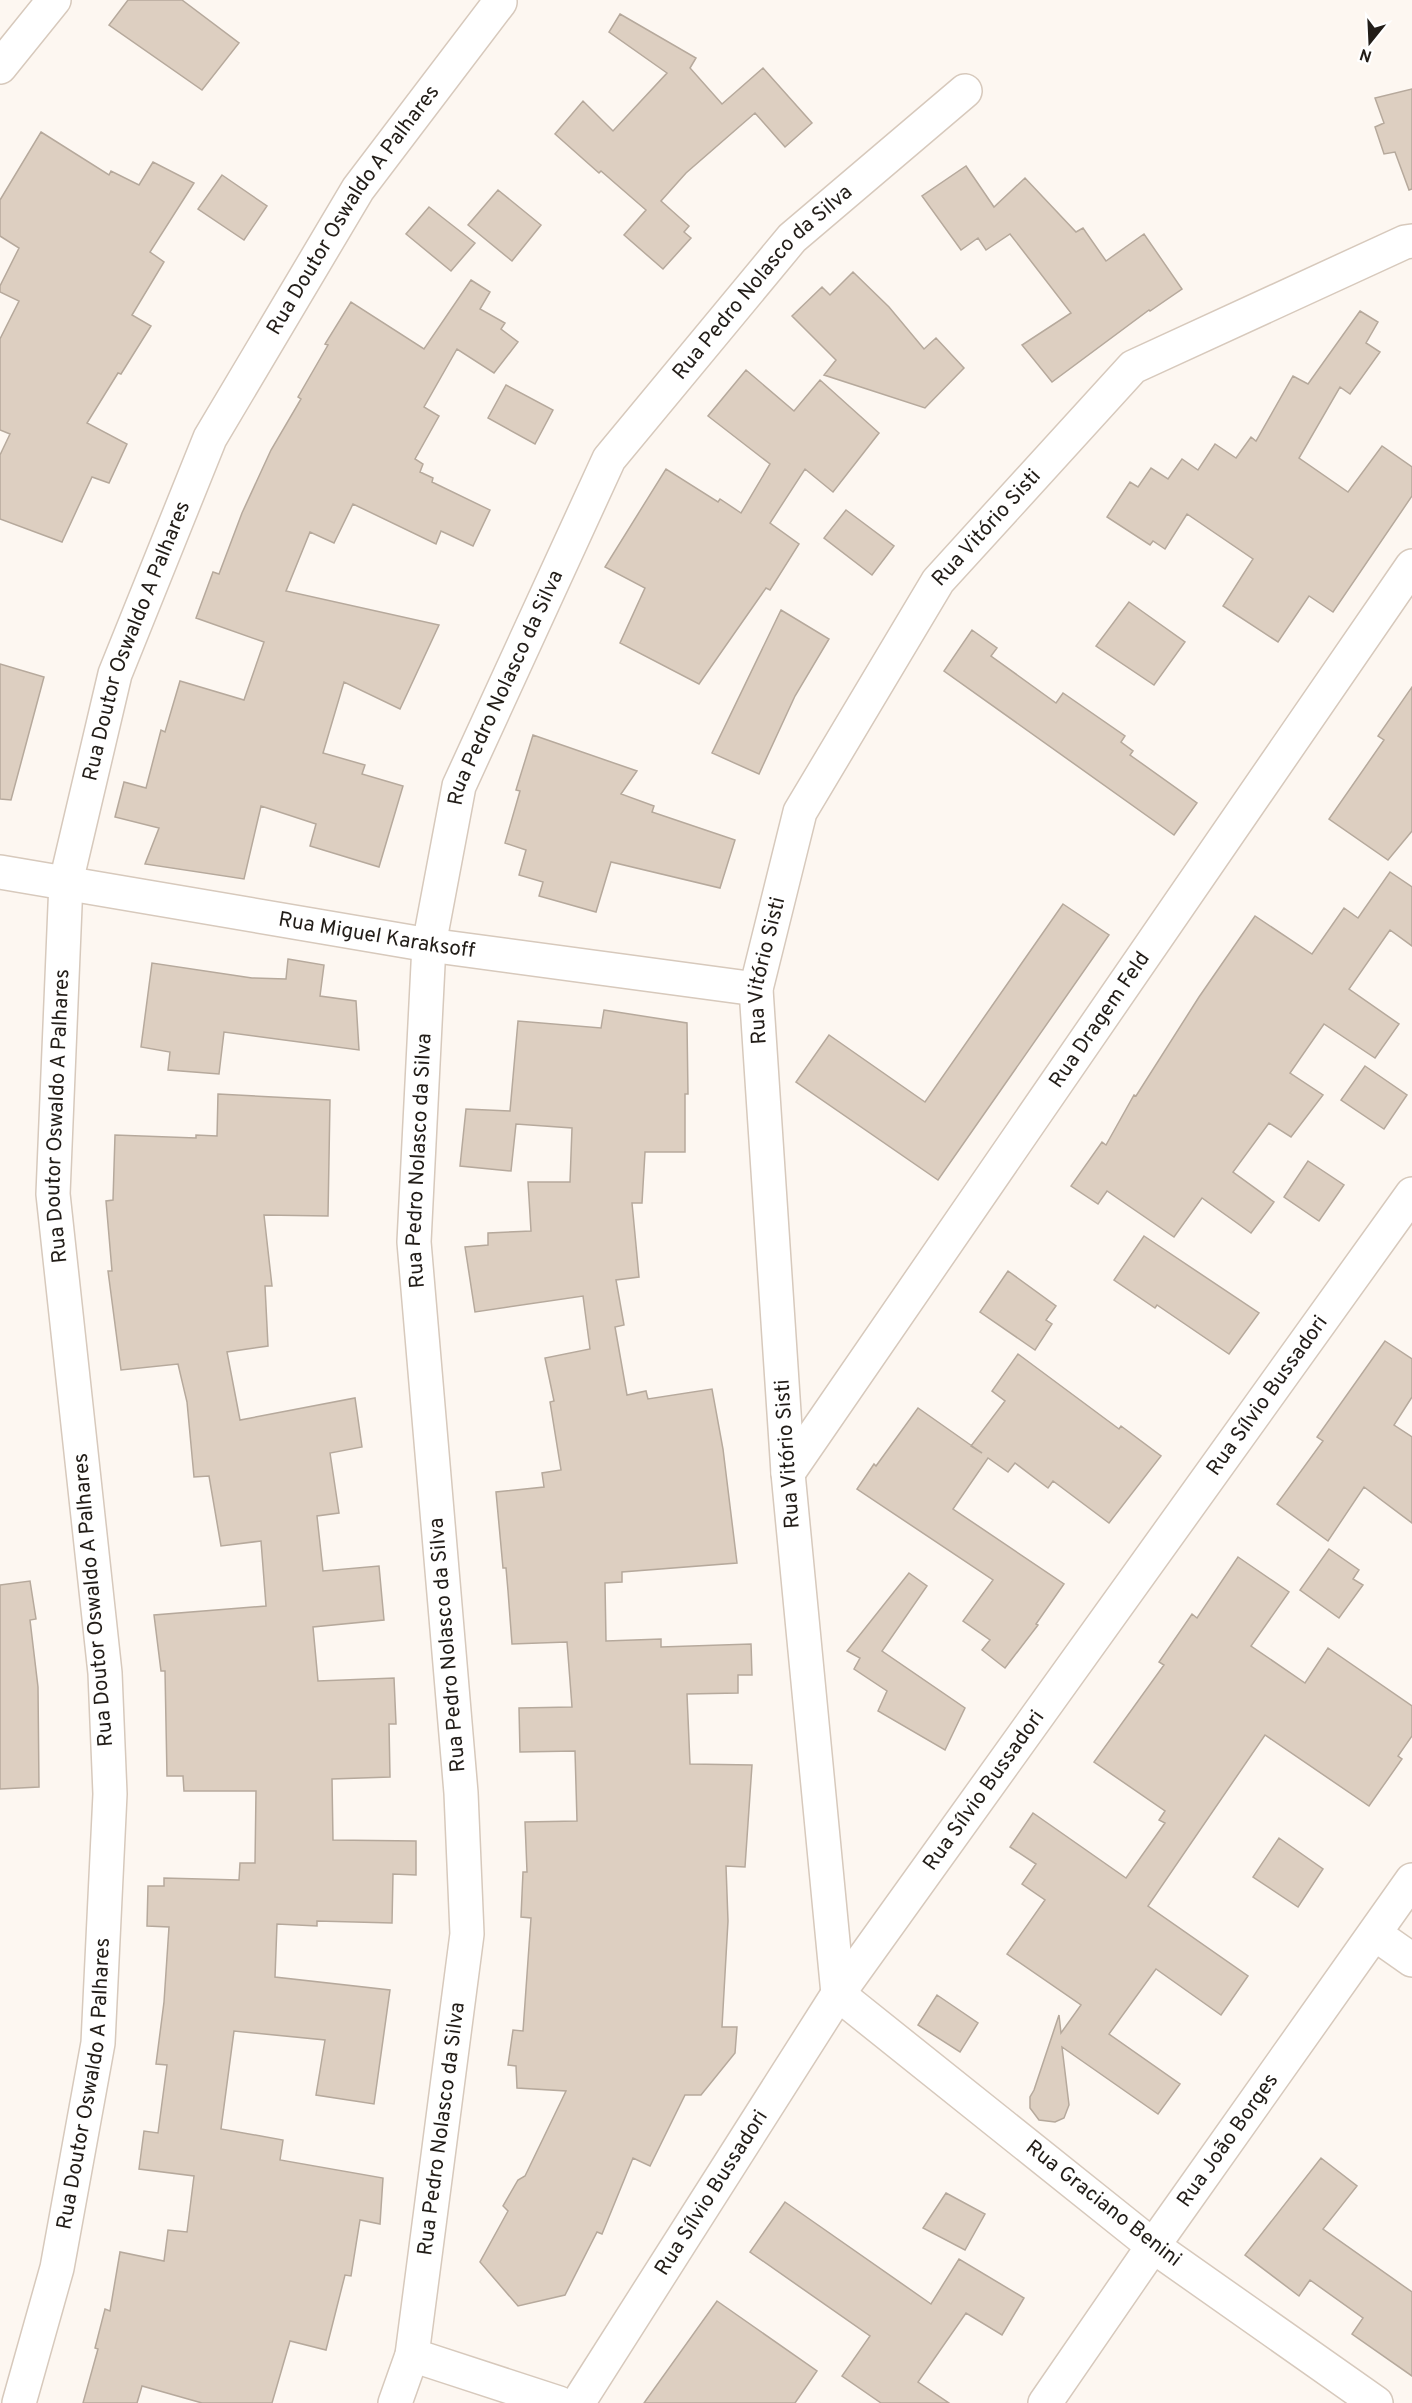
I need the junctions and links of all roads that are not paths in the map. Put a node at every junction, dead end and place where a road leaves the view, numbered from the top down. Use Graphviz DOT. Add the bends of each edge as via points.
graph roads {
  1 [pos="54,0"];
  2 [pos="500,3"];
  3 [pos="0,67"];
  4 [pos="966,91"];
  5 [pos="1412,241"];
  6 [pos="1412,566"];
  7 [pos="0,872"];
  8 [pos="66,882"];
  9 [pos="429,945"];
  10 [pos="756,989"];
  11 [pos="1412,1194"];
  12 [pos="788,1473"];
  13 [pos="1412,1880"];
  14 [pos="1375,1934"];
  15 [pos="1412,1960"];
  16 [pos="838,1994"];
  17 [pos="1153,2246"];
  18 [pos="412,2355"];
  19 [pos="19,2403"];
  20 [pos="395,2403"];
  21 [pos="559,2403"];
  22 [pos="578,2403"];
  23 [pos="1045,2403"];
  24 [pos="1376,2403"];
  1 -- 3 [label="street"];
  2 -- 8 [label="street, Rua Doutor Oswaldo A Palhares" via="358,189 210,438 115,674"];
  4 -- 9 [label="street, Rua Pedro Nolasco da Silva" via="792,238 609,459 459,786"];
  5 -- 10 [label="street, Rua Vitório Sisti" via="1133,368 938,581 800,812"];
  6 -- 12 [label="street, Rua Dragem Feld"];
  7 -- 8 [label="street, Rua Miguel Karaksoff"];
  8 -- 9 [label="street, Rua Miguel Karaksoff"];
  8 -- 19 [label="street, Rua Doutor Oswaldo A Palhares" via="54,1194 105,1673 110,1794 98,2043 57,2268"];
  9 -- 10 [label="street, Rua Miguel Karaksoff"];
  9 -- 18 [label="street, Rua Pedro Nolasco da Silva" via="414,1242 461,1793 467,1934"];
  10 -- 12 [label="street, Rua Vitório Sisti"];
  11 -- 16 [label="street, Rua Sílvio Bussadori"];
  12 -- 16 [label="street, Rua Vitório Sisti"];
  13 -- 14 [label="street, Rua João Borges"];
  14 -- 15 [label="street"];
  14 -- 17 [label="street, Rua João Borges"];
  16 -- 17 [label="street, Rua Graciano Benini"];
  16 -- 22 [label="street, Rua Sílvio Bussadori"];
  17 -- 23 [label="street, Rua João Borges"];
  17 -- 24 [label="street, Rua Graciano Benini"];
  18 -- 20 [label="street, Rua Pedro Nolasco da Silva"];
  18 -- 21 [label="street"];
}
